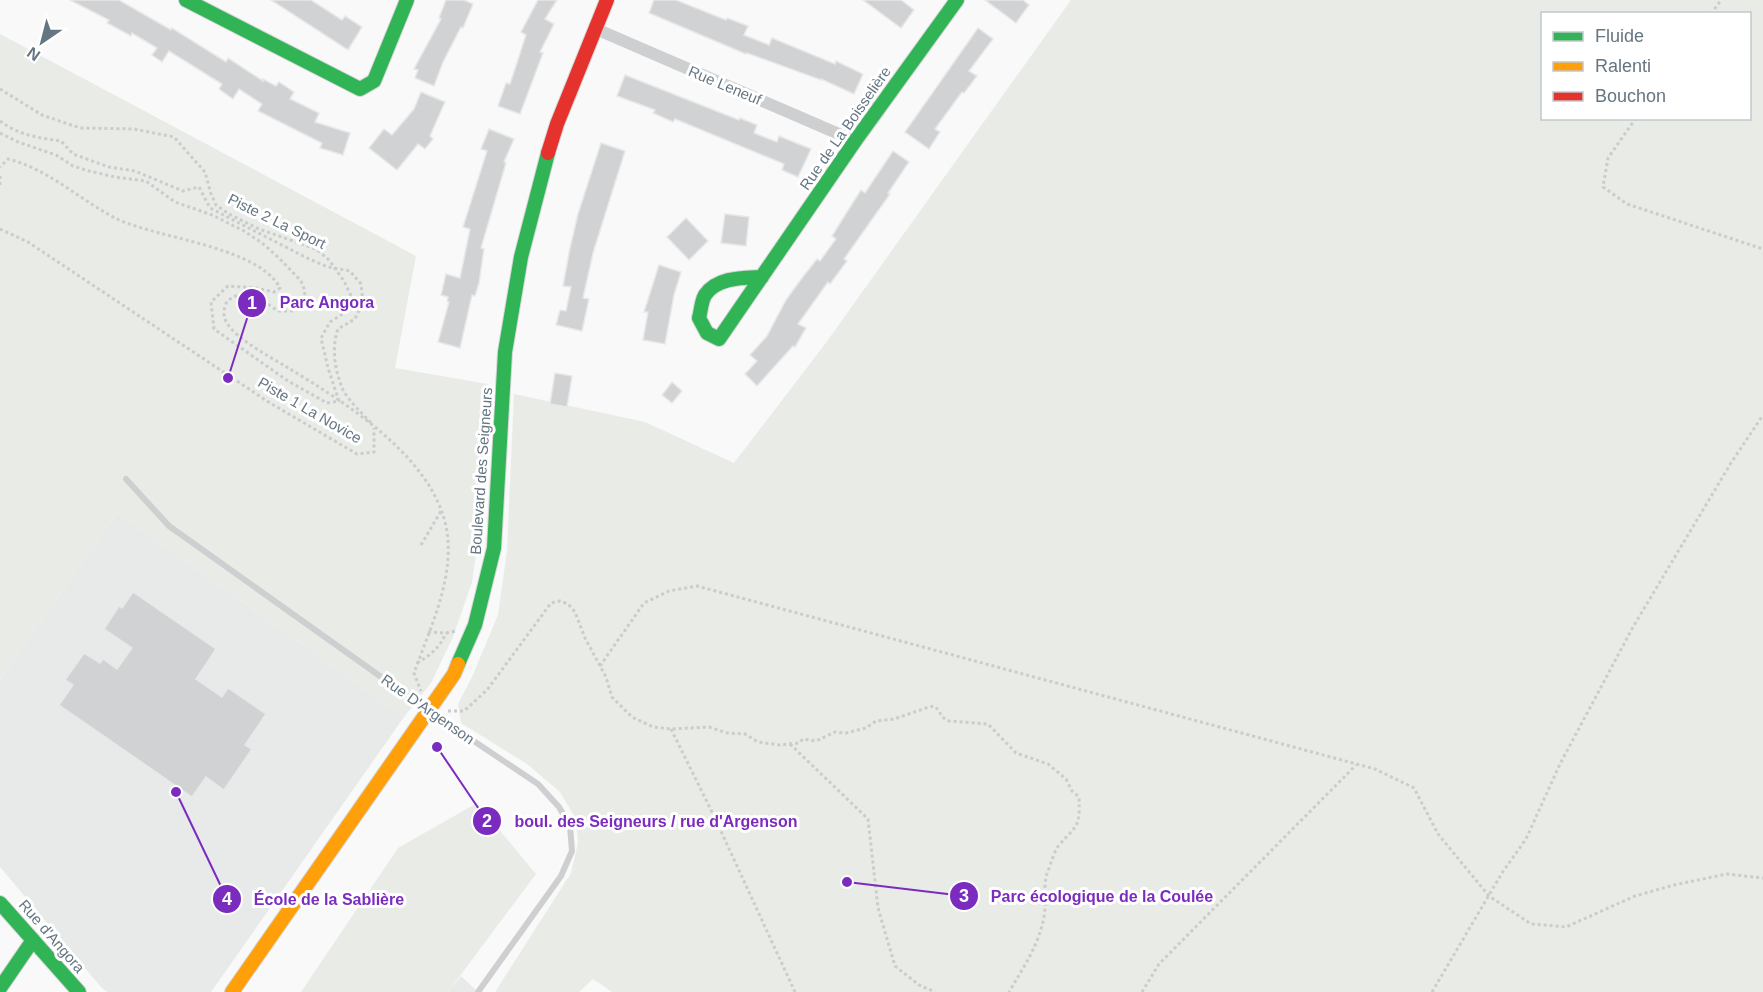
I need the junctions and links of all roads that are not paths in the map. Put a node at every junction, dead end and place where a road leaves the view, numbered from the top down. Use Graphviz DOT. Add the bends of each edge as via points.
graph roads {
  1 [pos="186,0"];
  2 [pos="406,0"];
  3 [pos="607,0"];
  4 [pos="957,0"];
  5 [pos="596,29"];
  6 [pos="855,141"];
  7 [pos="762,276"];
  8 [pos="126,479"];
  9 [pos="429,711"];
  10 [pos="0,903"];
  11 [pos="33,940"];
  12 [pos="0,988"];
  13 [pos="79,992"];
  14 [pos="232,992"];
  15 [pos="478,992"];
  1 -- 2 [label="street" via="360,89 374,81"];
  3 -- 5 [label="street, Boulevard des Seigneurs"];
  4 -- 6 [label="street, Rue de La Boisselière"];
  5 -- 6 [label="street, Rue Leneuf"];
  5 -- 9 [label="street, Boulevard des Seigneurs" via="556,124 521,257 505,352 494,548 486,586 475,626 454,674"];
  6 -- 7 [label="street, Rue de La Boisselière"];
  7 -- 7 [label="street, Rue de La Boisselière" via="719,339 707,333 699,318 705,295 715,285"];
  8 -- 9 [label="lane, Rue D'Argenson" via="169,526"];
  9 -- 14 [label="street, Boulevard des Seigneurs"];
  9 -- 15 [label="lane, Rue D'Argenson" via="537,784 559,807 570,826 572,851 561,876"];
  10 -- 11 [label="street, Rue d'Angora"];
  11 -- 12 [label="street"];
  11 -- 13 [label="street, Rue d'Angora"];
}
